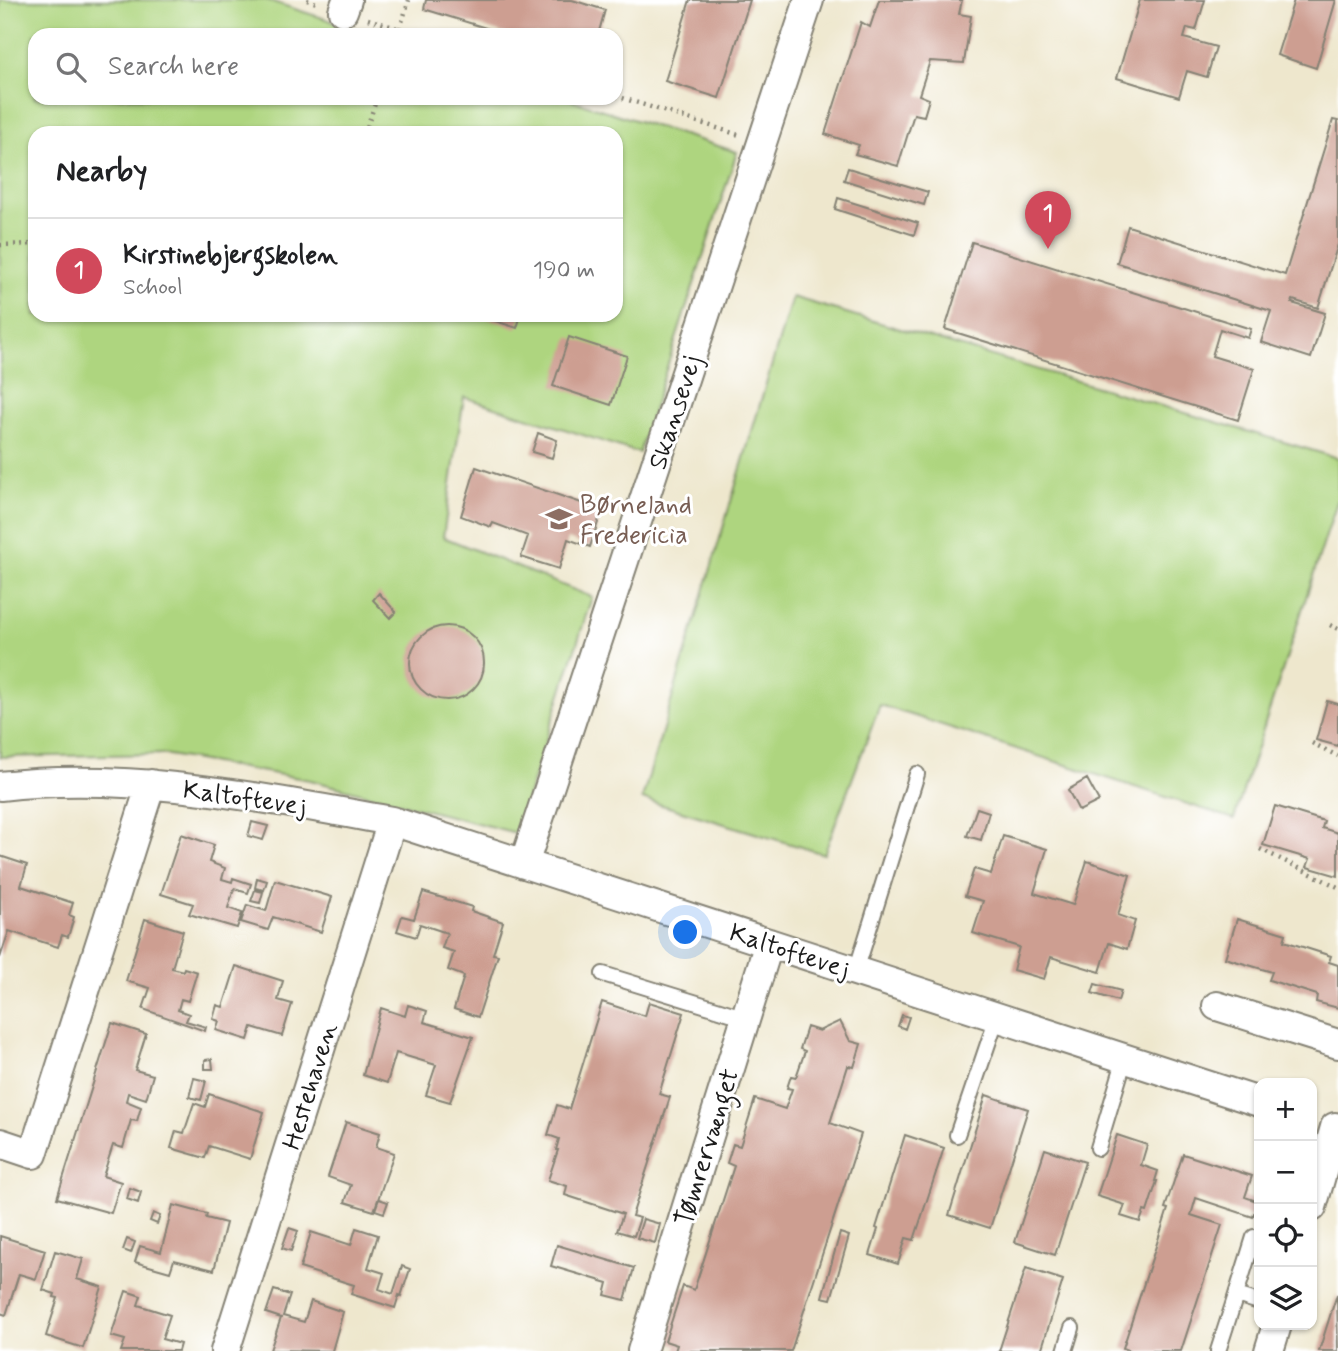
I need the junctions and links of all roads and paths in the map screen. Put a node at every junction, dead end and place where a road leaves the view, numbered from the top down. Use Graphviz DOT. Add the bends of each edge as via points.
graph roads {
  1 [pos="409,0"];
  2 [pos="809,0"];
  3 [pos="400,28"];
  4 [pos="623,98"];
  5 [pos="375,105"];
  6 [pos="367,126"];
  7 [pos="762,142"];
  8 [pos="28,244"];
  9 [pos="0,245"];
  10 [pos="1330,625"];
  11 [pos="1338,629"];
  12 [pos="1312,743"];
  13 [pos="1338,756"];
  14 [pos="917,774"];
  15 [pos="151,784"];
  16 [pos="0,786"];
  17 [pos="392,821"];
  18 [pos="1260,849"];
  19 [pos="524,864"];
  20 [pos="1338,887"];
  21 [pos="769,943"];
  22 [pos="856,971"];
  23 [pos="603,974"];
  24 [pos="1217,1006"];
  25 [pos="997,1017"];
  26 [pos="746,1018"];
  27 [pos="1338,1044"];
  28 [pos="1125,1058"];
  29 [pos="1254,1100"];
  30 [pos="1328,1124"];
  31 [pos="957,1135"];
  32 [pos="0,1143"];
  33 [pos="1098,1149"];
  34 [pos="1313,1204"];
  35 [pos="1254,1237"];
  36 [pos="1236,1295"];
  37 [pos="1254,1300"];
  38 [pos="1072,1328"];
  39 [pos="1275,1330"];
  40 [pos="225,1351"];
  41 [pos="642,1351"];
  42 [pos="1065,1351"];
  43 [pos="1218,1351"];
  44 [pos="1269,1351"];
  1 -- 3 [label="path"];
  2 -- 7 [label="street, Skansevej"];
  4 -- 7 [label="path"];
  5 -- 6 [label="path"];
  7 -- 19 [label="street, Skansevej"];
  8 -- 9 [label="path"];
  10 -- 11 [label="path"];
  12 -- 13 [label="path"];
  14 -- 22 [label="lane"];
  15 -- 16 [label="street, Kaltoftevej" via="40,781"];
  15 -- 17 [label="street, Kaltoftevej"];
  15 -- 32 [label="street, Kaltoftevej" via="33,1154"];
  17 -- 19 [label="street, Kaltoftevej"];
  17 -- 40 [label="street, Hestehaven"];
  18 -- 20 [label="path"];
  19 -- 21 [label="street, Kaltoftevej"];
  21 -- 22 [label="street, Kaltoftevej"];
  21 -- 26 [label="street, Tømrervænget"];
  22 -- 25 [label="street, Kaltoftevej"];
  23 -- 26 [label="lane"];
  24 -- 27 [label="street"];
  25 -- 28 [label="street, Kaltoftevej"];
  25 -- 31 [label="lane"];
  26 -- 41 [label="street, Tømrervænget"];
  28 -- 29 [label="street, Kaltoftevej"];
  28 -- 33 [label="lane"];
  30 -- 34 [label="street"];
  35 -- 36 [label="lane"];
  36 -- 37 [label="lane"];
  36 -- 43 [label="lane"];
  38 -- 42 [label="lane"];
  39 -- 44 [label="street"];
}
